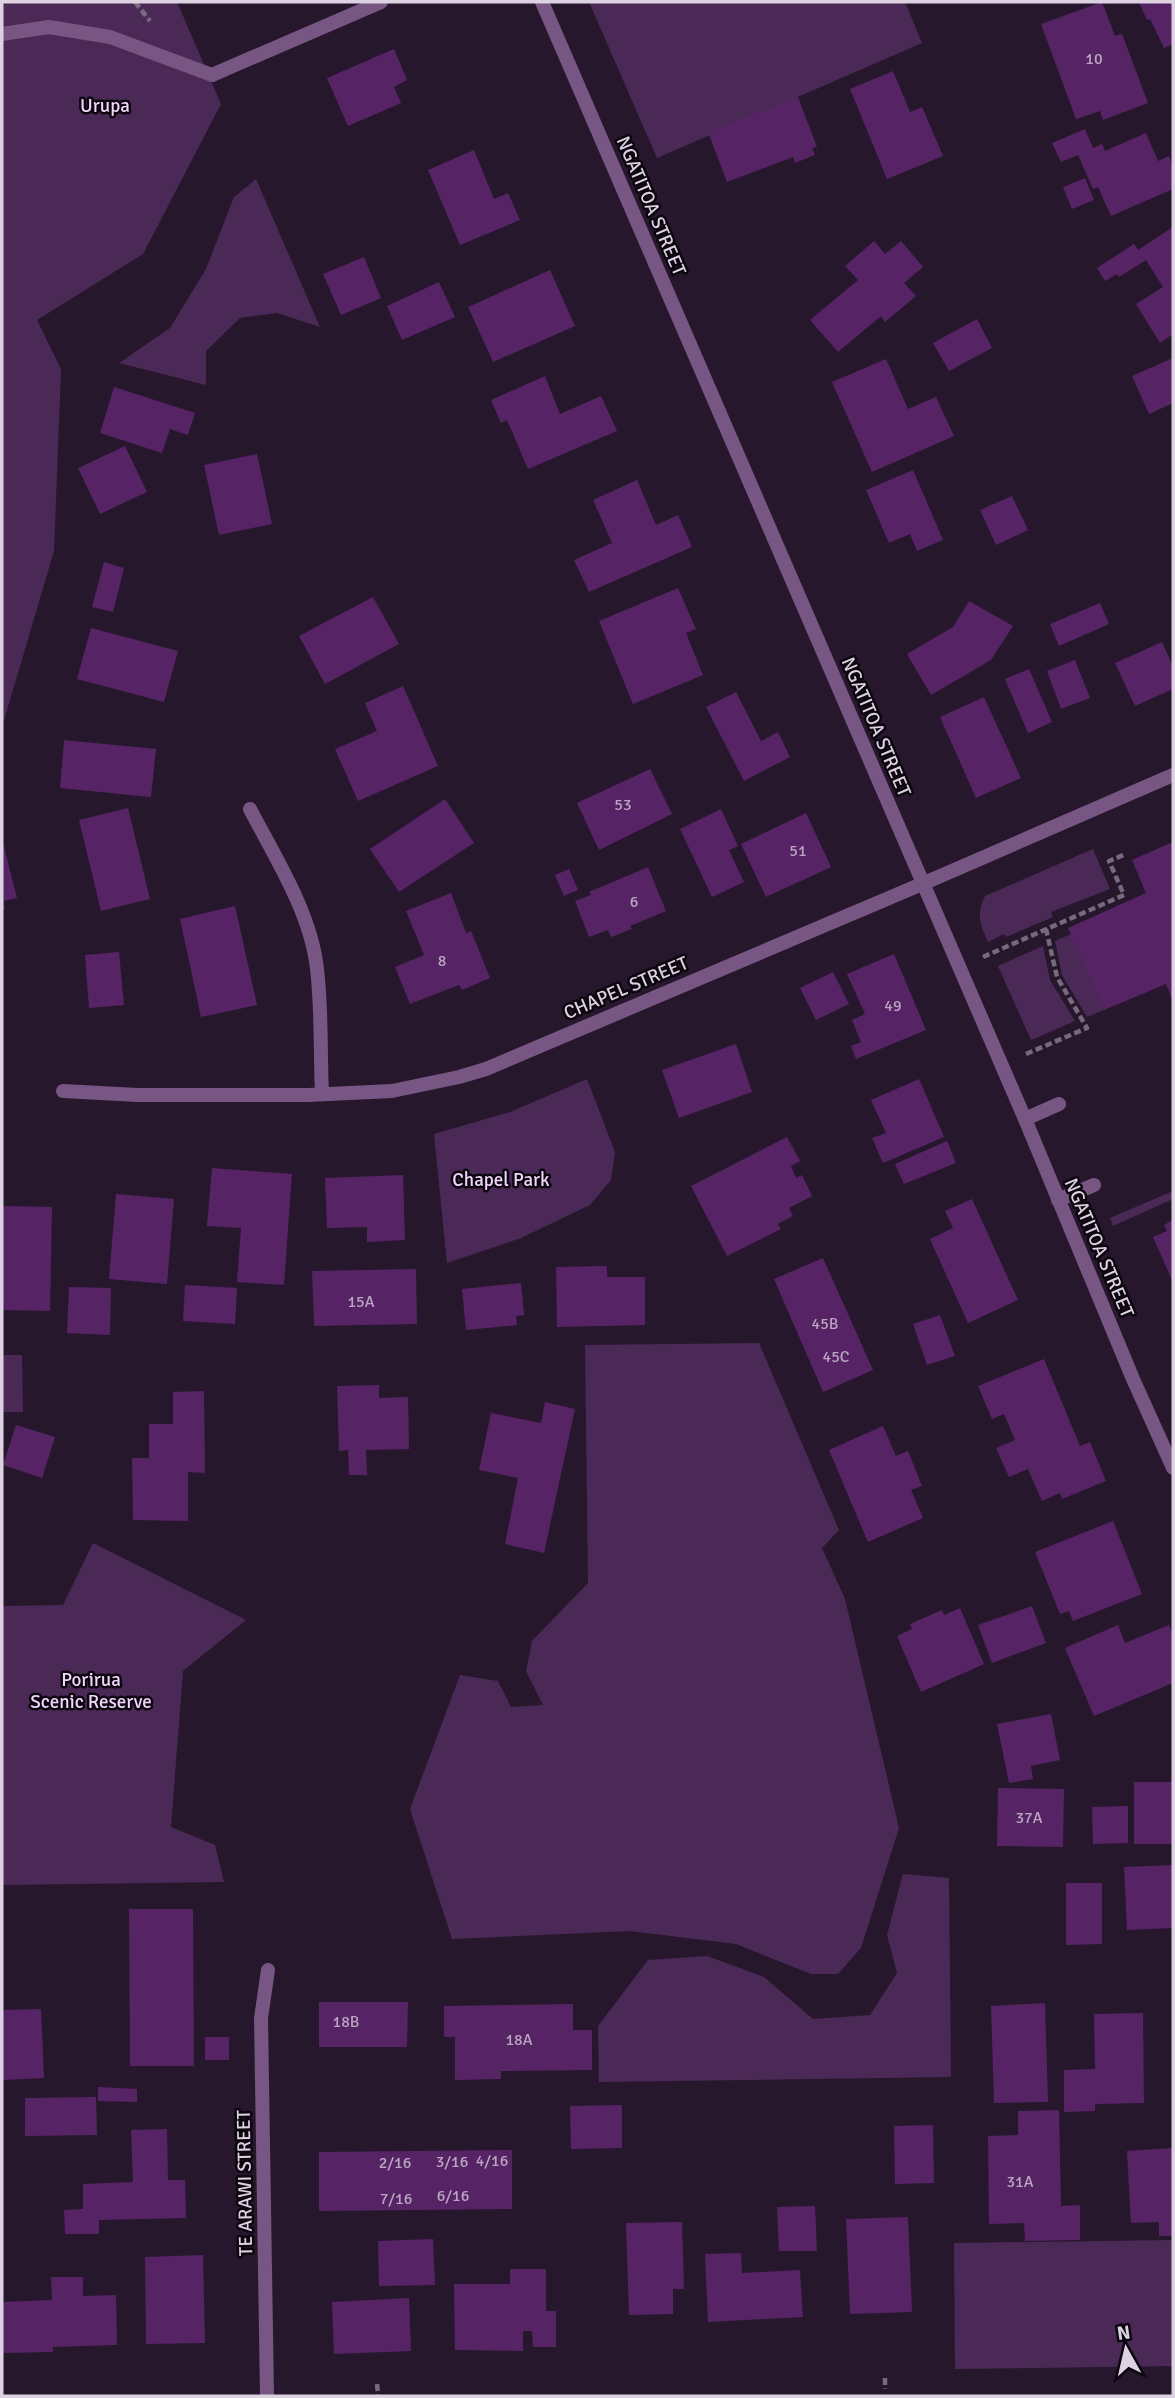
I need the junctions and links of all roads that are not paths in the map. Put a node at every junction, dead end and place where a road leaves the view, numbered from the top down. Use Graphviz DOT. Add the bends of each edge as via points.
graph roads {
  1 [pos="381,2"];
  2 [pos="542,2"];
  3 [pos="2,34"];
  4 [pos="1173,775"];
  5 [pos="250,809"];
  6 [pos="922,884"];
  7 [pos="63,1091"];
  8 [pos="322,1094"];
  9 [pos="1059,1104"];
  10 [pos="1025,1119"];
  11 [pos="1094,1185"];
  12 [pos="1058,1200"];
  13 [pos="1173,1468"];
  14 [pos="268,1970"];
  15 [pos="267,2396"];
  1 -- 3 [label="street" via="212,75 110,37 49,27"];
  2 -- 6 [label="street, NGATITOA STREET"];
  4 -- 6 [label="street, CHAPEL STREET"];
  5 -- 8 [label="street" via="310,936 317,968"];
  6 -- 8 [label="street, CHAPEL STREET" via="486,1069 392,1091"];
  6 -- 10 [label="street, NGATITOA STREET"];
  7 -- 8 [label="street, CHAPEL STREET"];
  9 -- 10 [label="street"];
  10 -- 12 [label="street, NGATITOA STREET"];
  11 -- 12 [label="street"];
  12 -- 13 [label="street, NGATITOA STREET"];
  14 -- 15 [label="street, TE ARAWI STREET" via="261,2018"];
}
